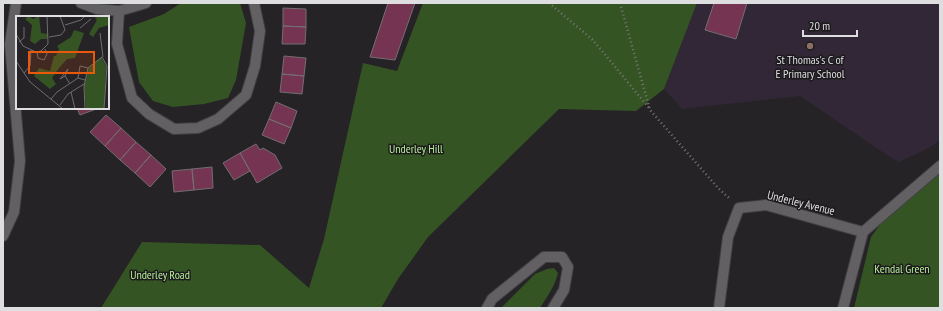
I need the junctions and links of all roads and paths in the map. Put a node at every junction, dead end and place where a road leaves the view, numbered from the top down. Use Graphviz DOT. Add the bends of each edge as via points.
graph roads {
  1 [pos="16,3"];
  2 [pos="81,3"];
  3 [pos="146,3"];
  4 [pos="254,3"];
  5 [pos="549,3"];
  6 [pos="620,3"];
  7 [pos="119,11"];
  8 [pos="650,110"];
  9 [pos="940,166"];
  10 [pos="739,208"];
  11 [pos="863,232"];
  12 [pos="3,236"];
  13 [pos="487,308"];
  14 [pos="553,308"];
  15 [pos="719,308"];
  16 [pos="843,308"];
  1 -- 12 [label="street" via="10,44 20,161 14,212"];
  2 -- 7 [label="street" via="97,9"];
  3 -- 7 [label="street"];
  4 -- 7 [label="street" via="260,31 255,66 246,95 218,119 198,128 174,129 149,114 132,98 117,44"];
  5 -- 8 [label="path" via="593,40"];
  6 -- 8 [label="path"];
  8 -- 10 [label="path" via="718,188"];
  9 -- 11 [label="street"];
  10 -- 11 [label="street, Underley Avenue" via="766,206"];
  10 -- 15 [label="street" via="728,237"];
  11 -- 16 [label="street"];
  13 -- 14 [label="street" via="492,299 544,257 562,257 568,267 564,290"];
}
